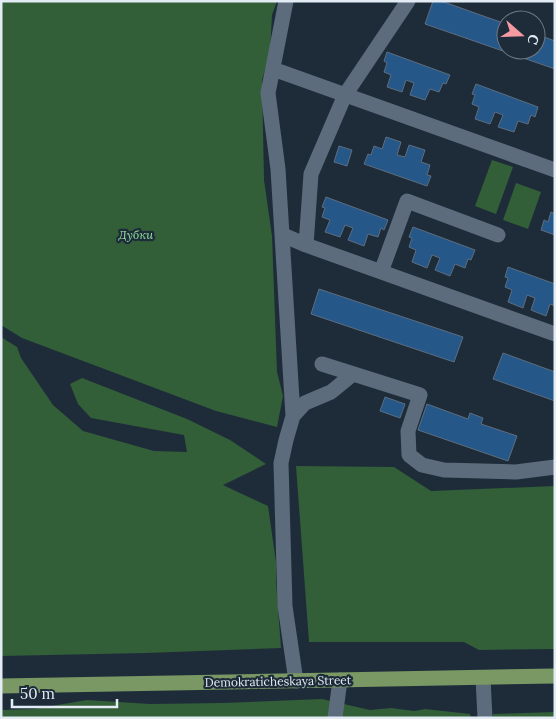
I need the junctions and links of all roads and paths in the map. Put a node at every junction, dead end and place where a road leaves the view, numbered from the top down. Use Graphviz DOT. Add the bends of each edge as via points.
graph roads {
  1 [pos="286,1"];
  2 [pos="408,1"];
  3 [pos="273,69"];
  4 [pos="345,95"];
  5 [pos="555,170"];
  6 [pos="283,235"];
  7 [pos="498,235"];
  8 [pos="306,245"];
  9 [pos="382,272"];
  10 [pos="555,334"];
  11 [pos="322,364"];
  12 [pos="353,374"];
  13 [pos="293,416"];
  14 [pos="555,467"];
  15 [pos="555,676"];
  16 [pos="483,678"];
  17 [pos="340,680"];
  18 [pos="296,681"];
  19 [pos="1,686"];
  20 [pos="335,718"];
  21 [pos="485,718"];
  1 -- 3 [label="lane"];
  2 -- 4 [label="lane"];
  3 -- 4 [label="lane"];
  3 -- 6 [label="lane" via="268,93"];
  4 -- 5 [label="lane"];
  4 -- 8 [label="lane" via="311,174"];
  6 -- 8 [label="lane"];
  6 -- 13 [label="lane"];
  7 -- 9 [label="lane" via="408,201"];
  8 -- 9 [label="lane"];
  9 -- 10 [label="lane"];
  11 -- 12 [label="lane"];
  12 -- 13 [label="lane" via="331,392 305,403"];
  12 -- 14 [label="lane" via="420,396 408,431 410,455 422,464 444,470 516,472"];
  13 -- 18 [label="lane" via="281,464 285,606"];
  15 -- 16 [label="main road, Demokraticheskaya Street"];
  16 -- 17 [label="main road, Demokraticheskaya Street"];
  16 -- 21 [label="lane"];
  17 -- 18 [label="main road, Demokraticheskaya Street"];
  17 -- 20 [label="lane"];
  18 -- 19 [label="main road, Demokraticheskaya Street"];
}
